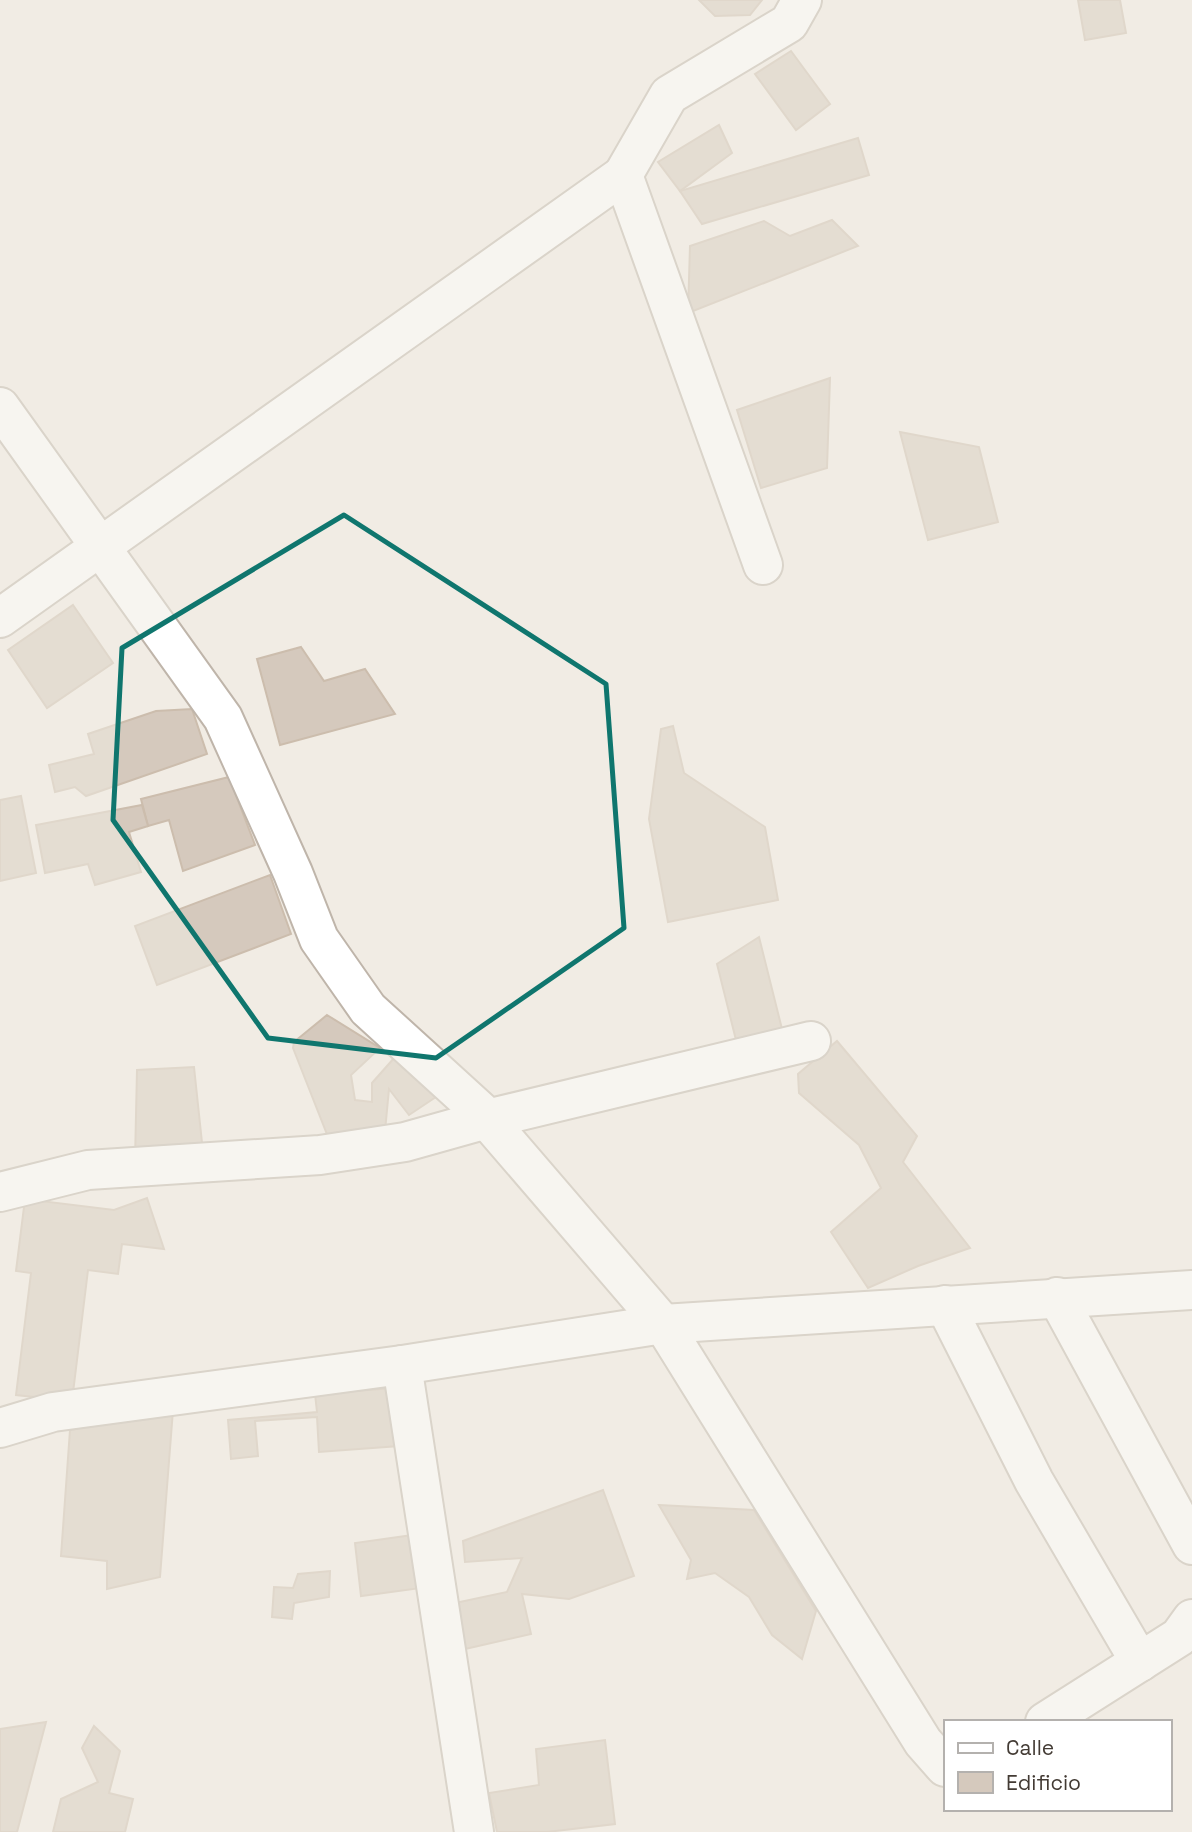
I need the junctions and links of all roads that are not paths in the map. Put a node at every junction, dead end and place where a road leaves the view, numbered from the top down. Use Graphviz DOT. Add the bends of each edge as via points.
graph roads {
  1 [pos="802,0"];
  2 [pos="623,175"];
  3 [pos="0,407"];
  4 [pos="100,545"];
  5 [pos="763,565"];
  6 [pos="0,618"];
  7 [pos="811,1041"];
  8 [pos="487,1119"];
  9 [pos="0,1192"];
  10 [pos="1192,1290"];
  11 [pos="1057,1297"];
  12 [pos="945,1305"];
  13 [pos="663,1324"];
  14 [pos="402,1365"];
  15 [pos="0,1428"];
  16 [pos="1192,1545"];
  17 [pos="1192,1619"];
  18 [pos="1140,1662"];
  19 [pos="1048,1720"];
  20 [pos="944,1766"];
  21 [pos="474,1832"];
  1 -- 2 [label="street" via="789,23 669,95"];
  2 -- 4 [label="street"];
  2 -- 5 [label="street"];
  3 -- 4 [label="street"];
  4 -- 6 [label="street"];
  4 -- 8 [label="street" via="223,718 319,939 368,1009"];
  7 -- 8 [label="street"];
  8 -- 9 [label="street" via="405,1142 320,1154 88,1170"];
  8 -- 13 [label="street"];
  10 -- 11 [label="street"];
  11 -- 12 [label="street"];
  11 -- 16 [label="street"];
  12 -- 13 [label="street"];
  12 -- 18 [label="street" via="1034,1481"];
  13 -- 14 [label="street"];
  13 -- 20 [label="street" via="923,1742"];
  14 -- 15 [label="street" via="52,1412"];
  14 -- 21 [label="street"];
  17 -- 18 [label="street" via="1179,1637"];
  18 -- 19 [label="street"];
}
